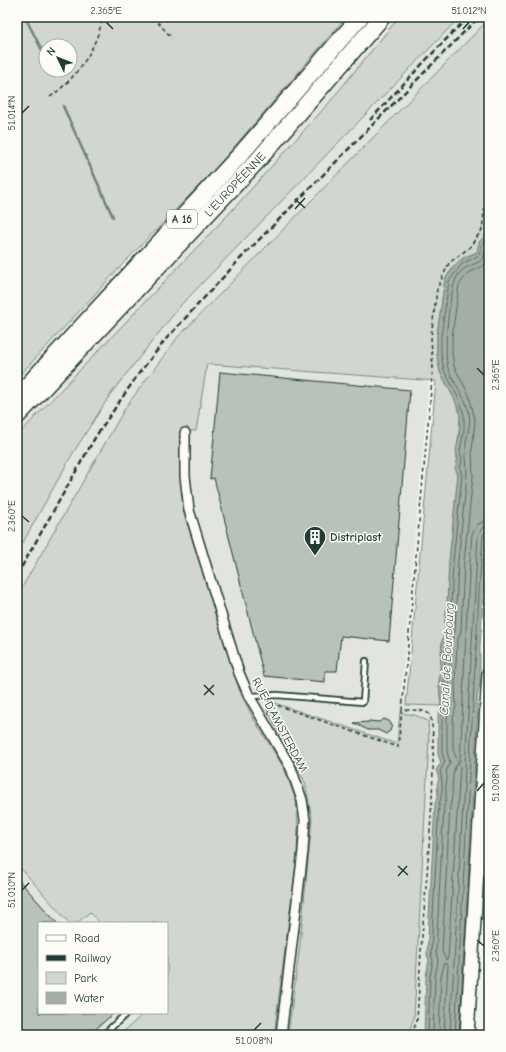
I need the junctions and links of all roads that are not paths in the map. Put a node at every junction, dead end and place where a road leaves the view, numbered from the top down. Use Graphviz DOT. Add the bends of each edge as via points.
graph roads {
  1 [pos="360,17"];
  2 [pos="382,17"];
  3 [pos="106,322"];
  4 [pos="17,396"];
  5 [pos="17,416"];
  6 [pos="17,421"];
  7 [pos="185,433"];
  8 [pos="366,661"];
  9 [pos="489,680"];
  10 [pos="249,696"];
  11 [pos="485,808"];
  12 [pos="127,1014"];
  13 [pos="103,1035"];
  14 [pos="281,1035"];
  15 [pos="467,1035"];
  1 -- 4 [label="highway, L'EUROPÉENNE / A 16" via="240,155"];
  2 -- 3 [label="highway, L'EUROPÉENNE / A 16" via="258,160"];
  3 -- 5 [label="highway, L'EUROPÉENNE / A 16"];
  3 -- 6 [label="highway"];
  7 -- 10 [label="street, RUE D'AMSTERDAM" via="185,476 189,510 239,673"];
  8 -- 10 [label="lane" via="362,702 270,694"];
  9 -- 11 [label="main road"];
  10 -- 14 [label="street, RUE D'AMSTERDAM" via="294,775 305,820"];
  11 -- 15 [label="main road"];
  12 -- 13 [label="lane"];
}
